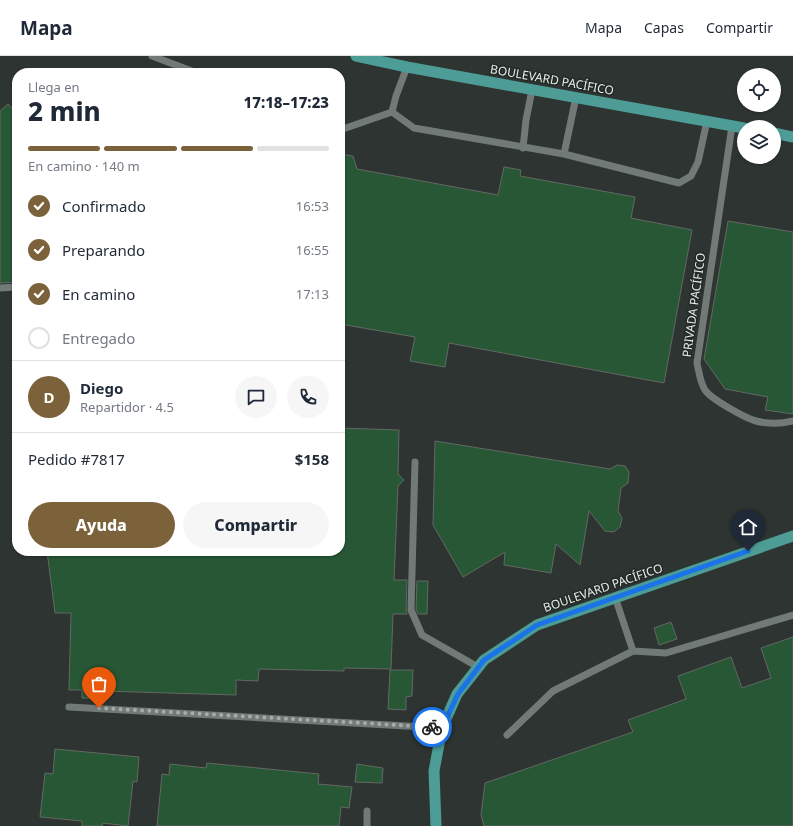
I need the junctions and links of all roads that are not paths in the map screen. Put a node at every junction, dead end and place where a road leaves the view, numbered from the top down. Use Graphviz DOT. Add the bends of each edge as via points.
graph roads {
  1 [pos="152,56"];
  2 [pos="356,56"];
  3 [pos="407,67"];
  4 [pos="183,68"];
  5 [pos="532,90"];
  6 [pos="576,97"];
  7 [pos="392,112"];
  8 [pos="707,121"];
  9 [pos="732,126"];
  10 [pos="737,127"];
  11 [pos="345,128"];
  12 [pos="781,134"];
  13 [pos="793,137"];
  14 [pos="523,148"];
  15 [pos="564,154"];
  16 [pos="12,287"];
  17 [pos="0,288"];
  18 [pos="793,421"];
  19 [pos="415,462"];
  20 [pos="793,536"];
  21 [pos="615,597"];
  22 [pos="793,615"];
  23 [pos="633,652"];
  24 [pos="478,668"];
  25 [pos="69,707"];
  26 [pos="442,728"];
  27 [pos="507,735"];
  28 [pos="366,811"];
  29 [pos="367,826"];
  30 [pos="436,826"];
  1 -- 4 [label="lane"];
  2 -- 3 [label="main road, BOULEVARD PACÍFICO"];
  3 -- 5 [label="main road, BOULEVARD PACÍFICO"];
  3 -- 7 [label="lane"];
  5 -- 6 [label="main road, BOULEVARD PACÍFICO"];
  5 -- 14 [label="lane"];
  6 -- 8 [label="main road, BOULEVARD PACÍFICO"];
  6 -- 15 [label="lane"];
  7 -- 11 [label="lane"];
  7 -- 14 [label="lane" via="414,128"];
  8 -- 9 [label="main road, BOULEVARD PACÍFICO"];
  8 -- 15 [label="lane" via="698,162 691,176 680,183"];
  9 -- 10 [label="main road, BOULEVARD PACÍFICO"];
  9 -- 18 [label="lane, PRIVADA PACÍFICO" via="697,363 699,376 705,390 714,400 754,421"];
  12 -- 13 [label="main road"];
  14 -- 15 [label="lane"];
  16 -- 17 [label="lane"];
  19 -- 24 [label="lane" via="411,610 422,635"];
  20 -- 21 [label="main road, BOULEVARD PACÍFICO"];
  21 -- 23 [label="lane"];
  21 -- 24 [label="main road, BOULEVARD PACÍFICO" via="537,625 484,660"];
  22 -- 23 [label="lane" via="666,653"];
  23 -- 27 [label="lane" via="553,692"];
  24 -- 26 [label="main road, BOULEVARD PACÍFICO" via="458,694"];
  25 -- 26 [label="lane"];
  26 -- 30 [label="main road, BOULEVARD PACÍFICO" via="434,771"];
  28 -- 29 [label="lane"];
}
